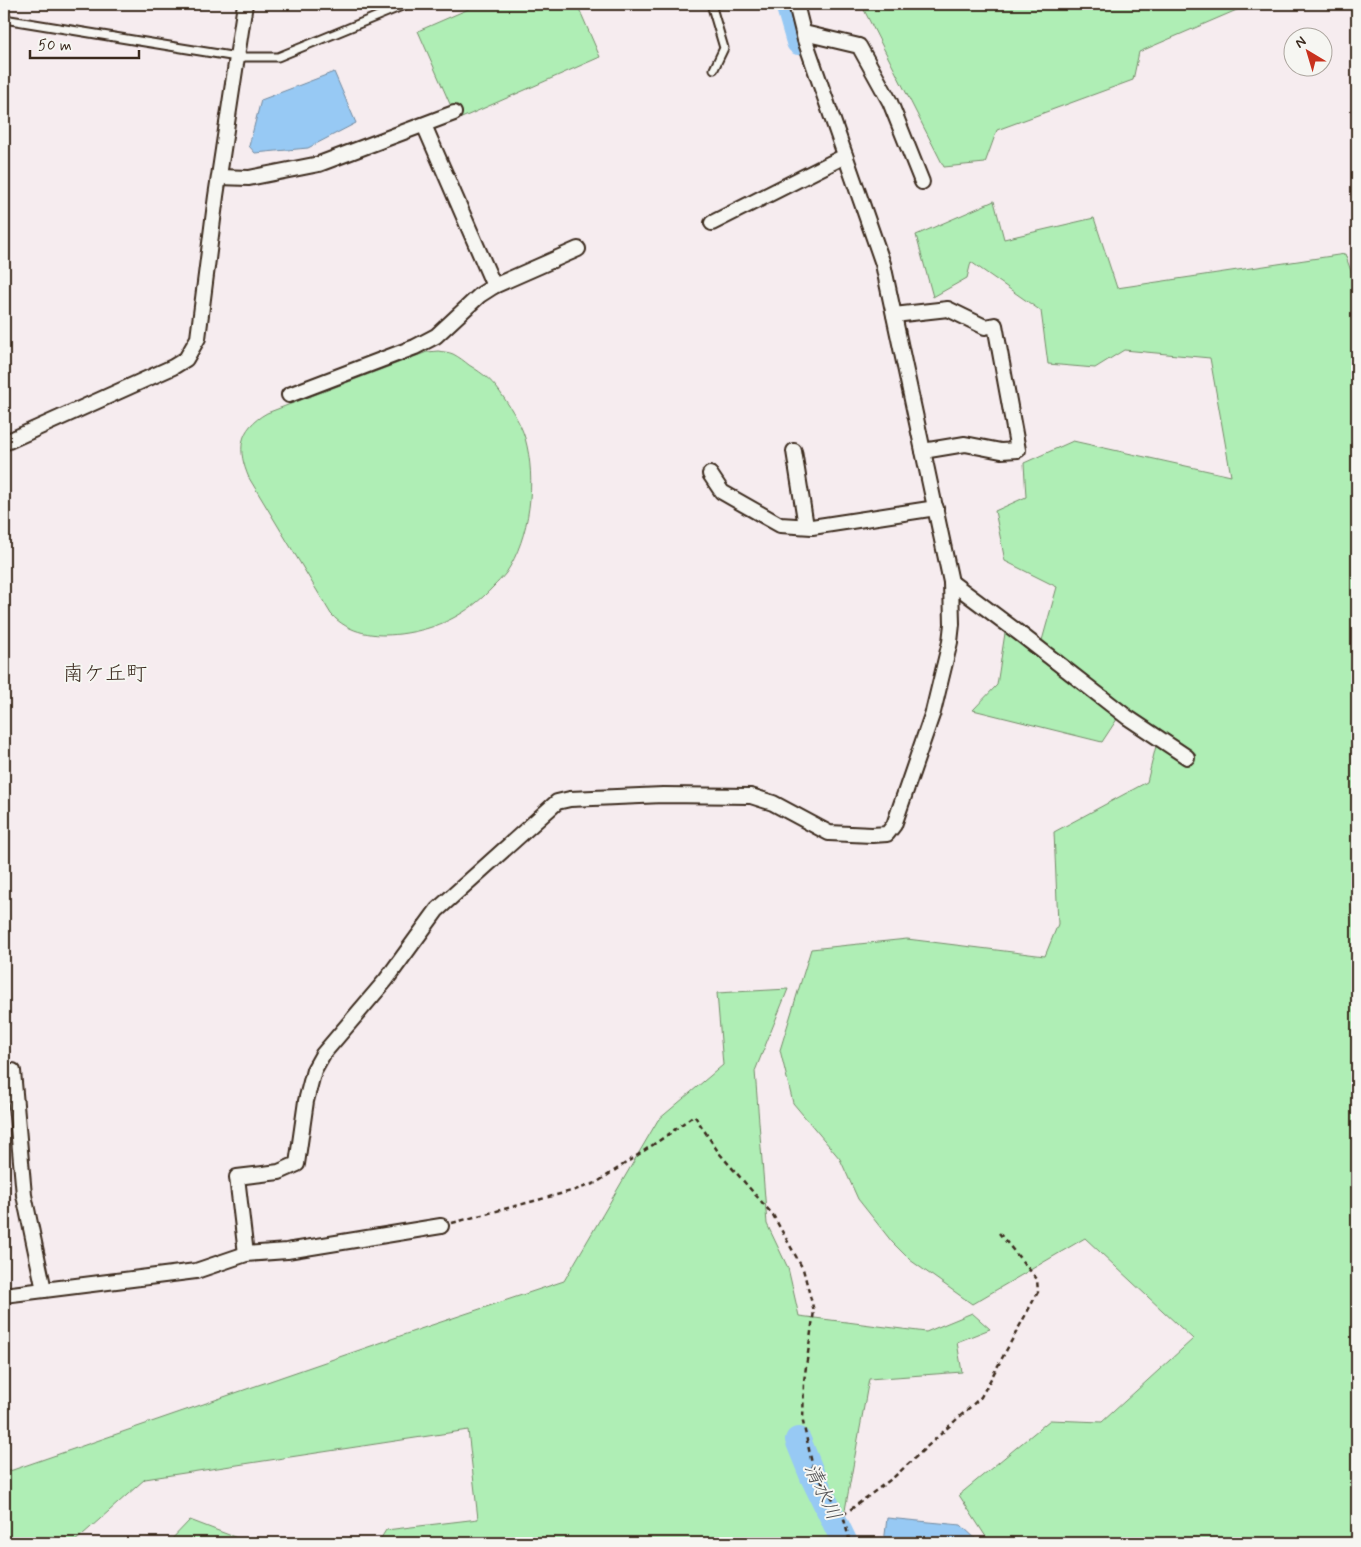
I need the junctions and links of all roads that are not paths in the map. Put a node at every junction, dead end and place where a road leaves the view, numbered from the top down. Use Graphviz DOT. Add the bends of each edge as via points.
graph roads {
  1 [pos="246,4"];
  2 [pos="408,4"];
  3 [pos="711,4"];
  4 [pos="796,4"];
  5 [pos="4,19"];
  6 [pos="804,33"];
  7 [pos="237,57"];
  8 [pos="714,70"];
  9 [pos="454,113"];
  10 [pos="424,124"];
  11 [pos="845,156"];
  12 [pos="219,177"];
  13 [pos="922,182"];
  14 [pos="712,223"];
  15 [pos="578,249"];
  16 [pos="494,286"];
  17 [pos="894,315"];
  18 [pos="289,395"];
  19 [pos="4,443"];
  20 [pos="794,451"];
  21 [pos="923,452"];
  22 [pos="710,474"];
  23 [pos="936,508"];
  24 [pos="806,526"];
  25 [pos="951,582"];
  26 [pos="1186,757"];
  27 [pos="13,1071"];
  28 [pos="441,1226"];
  29 [pos="246,1254"];
  30 [pos="44,1290"];
  31 [pos="4,1295"];
  1 -- 7 [label="street"];
  2 -- 7 [label="lane" via="278,57"];
  3 -- 8 [label="lane" via="724,48"];
  4 -- 6 [label="street"];
  5 -- 7 [label="lane"];
  6 -- 11 [label="street"];
  6 -- 13 [label="street" via="860,46 890,102"];
  7 -- 12 [label="street"];
  9 -- 10 [label="street"];
  10 -- 12 [label="street" via="319,164 249,178"];
  10 -- 16 [label="street"];
  11 -- 14 [label="street"];
  11 -- 17 [label="street" via="883,264"];
  12 -- 19 [label="street" via="198,338 186,359"];
  15 -- 16 [label="street"];
  16 -- 18 [label="street" via="436,336"];
  17 -- 21 [label="street"];
  17 -- 21 [label="street" via="948,309 985,327 994,326 1018,450 1001,451 965,444"];
  20 -- 24 [label="street"];
  21 -- 23 [label="street"];
  22 -- 24 [label="street" via="722,492 780,525"];
  23 -- 24 [label="street"];
  23 -- 25 [label="street"];
  25 -- 26 [label="street" via="1127,717"];
  25 -- 29 [label="street" via="950,642 933,712 894,825 886,834 828,833 773,803 750,796 663,795 557,802 437,910 386,980 323,1054 314,1070 306,1101 297,1164 279,1172 237,1177"];
  27 -- 30 [label="street" via="24,1195"];
  28 -- 29 [label="street" via="287,1251"];
  29 -- 30 [label="street" via="196,1271"];
  30 -- 31 [label="street"];
}
